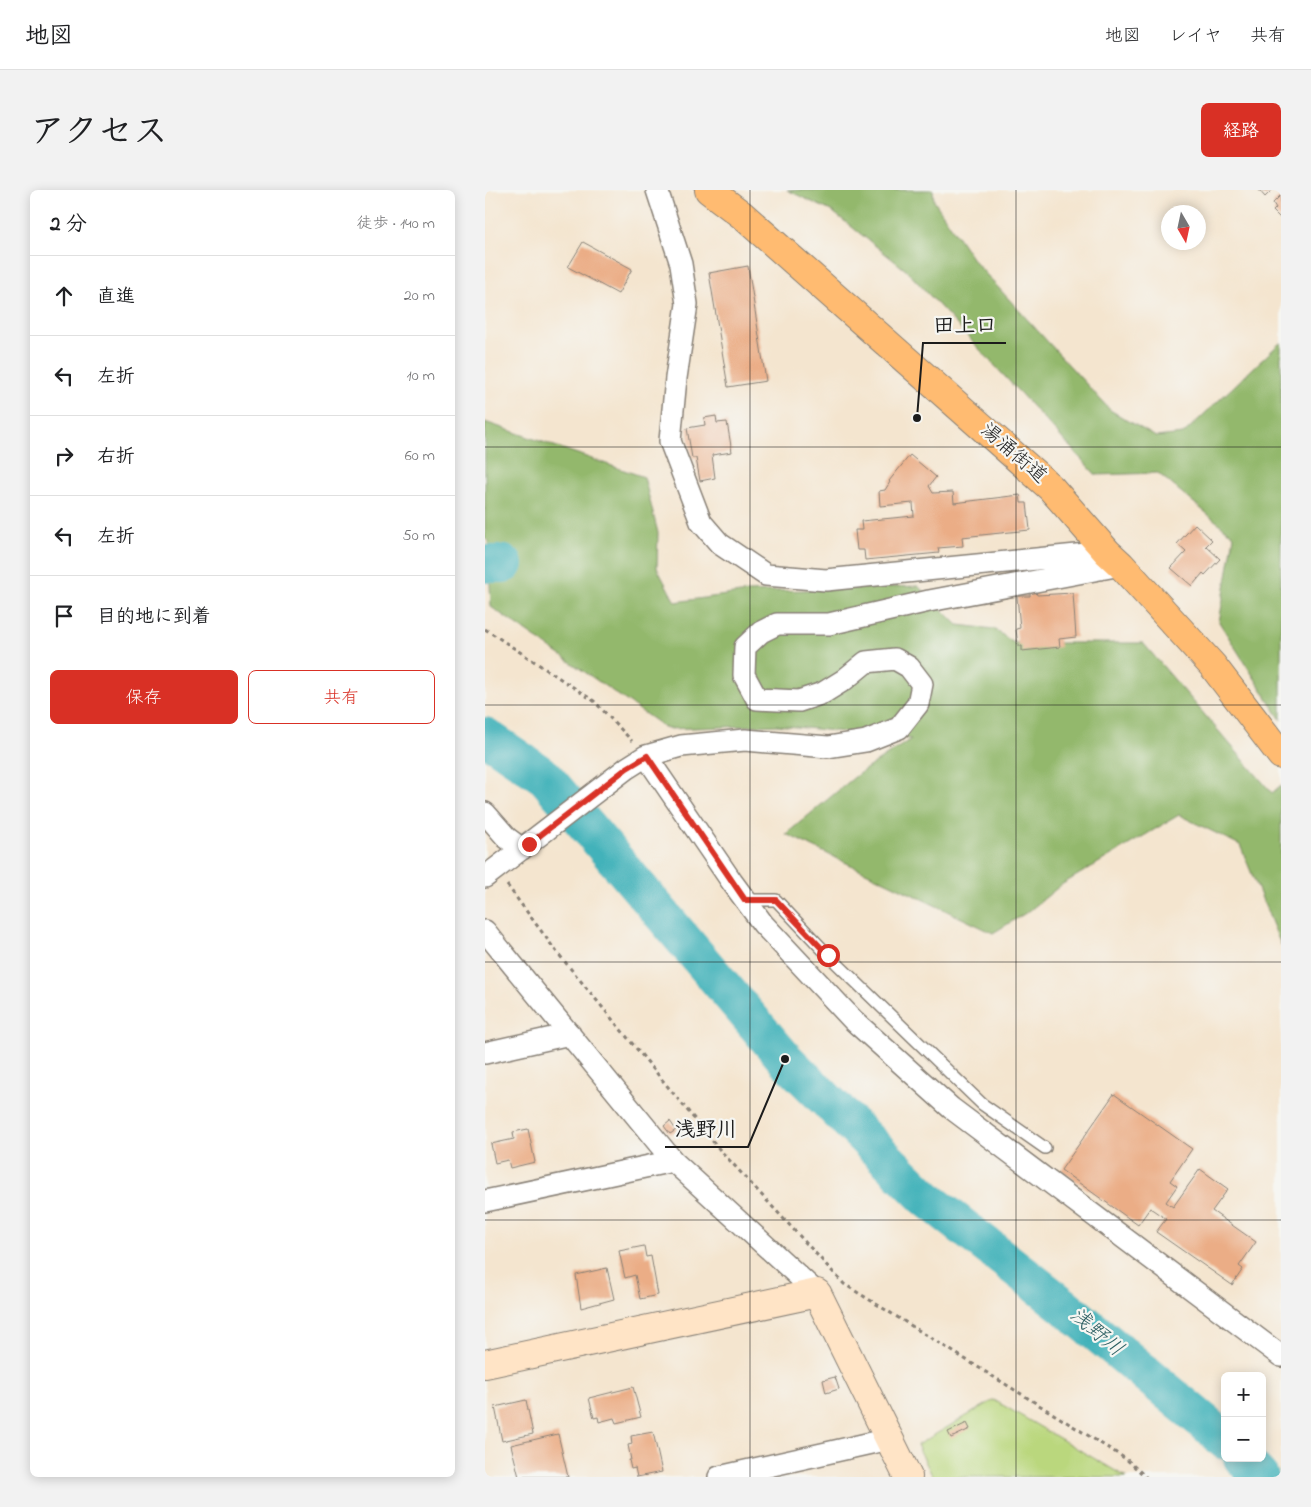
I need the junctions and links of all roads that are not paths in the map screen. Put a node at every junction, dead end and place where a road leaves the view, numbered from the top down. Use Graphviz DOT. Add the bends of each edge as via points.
graph roads {
  1 [pos="657,190"];
  2 [pos="709,190"];
  3 [pos="1114,558"];
  4 [pos="1281,755"];
  5 [pos="647,756"];
  6 [pos="485,813"];
  7 [pos="526,846"];
  8 [pos="490,873"];
  9 [pos="745,900"];
  10 [pos="485,931"];
  11 [pos="570,1034"];
  12 [pos="485,1053"];
  13 [pos="1045,1148"];
  14 [pos="673,1161"];
  15 [pos="485,1201"];
  16 [pos="817,1293"];
  17 [pos="1281,1356"];
  18 [pos="485,1364"];
  19 [pos="889,1439"];
  20 [pos="729,1476"];
  21 [pos="908,1477"];
  1 -- 3 [label="street" via="681,264 687,304 670,441 701,522 719,544 766,575 826,580"];
  2 -- 3 [label="main road, 湯涌街道" via="742,215 1051,488"];
  3 -- 4 [label="main road, 湯涌街道" via="1213,666"];
  3 -- 5 [label="street" via="829,624 777,624 761,632 745,647 744,675 757,699 799,701 823,693 866,662 895,658 909,667 922,684 918,704 899,728 866,741 828,747 745,740 681,746"];
  5 -- 7 [label="street"];
  5 -- 9 [label="street"];
  6 -- 7 [label="street" via="507,838"];
  7 -- 8 [label="street"];
  9 -- 13 [label="lane" via="776,900 842,969 983,1104"];
  9 -- 17 [label="street" via="763,924 853,1020 951,1108"];
  10 -- 11 [label="street"];
  11 -- 12 [label="street"];
  11 -- 14 [label="street"];
  14 -- 15 [label="street"];
  14 -- 16 [label="street"];
  16 -- 18 [label="street"];
  16 -- 19 [label="street"];
  19 -- 20 [label="street"];
  19 -- 21 [label="street"];
}
